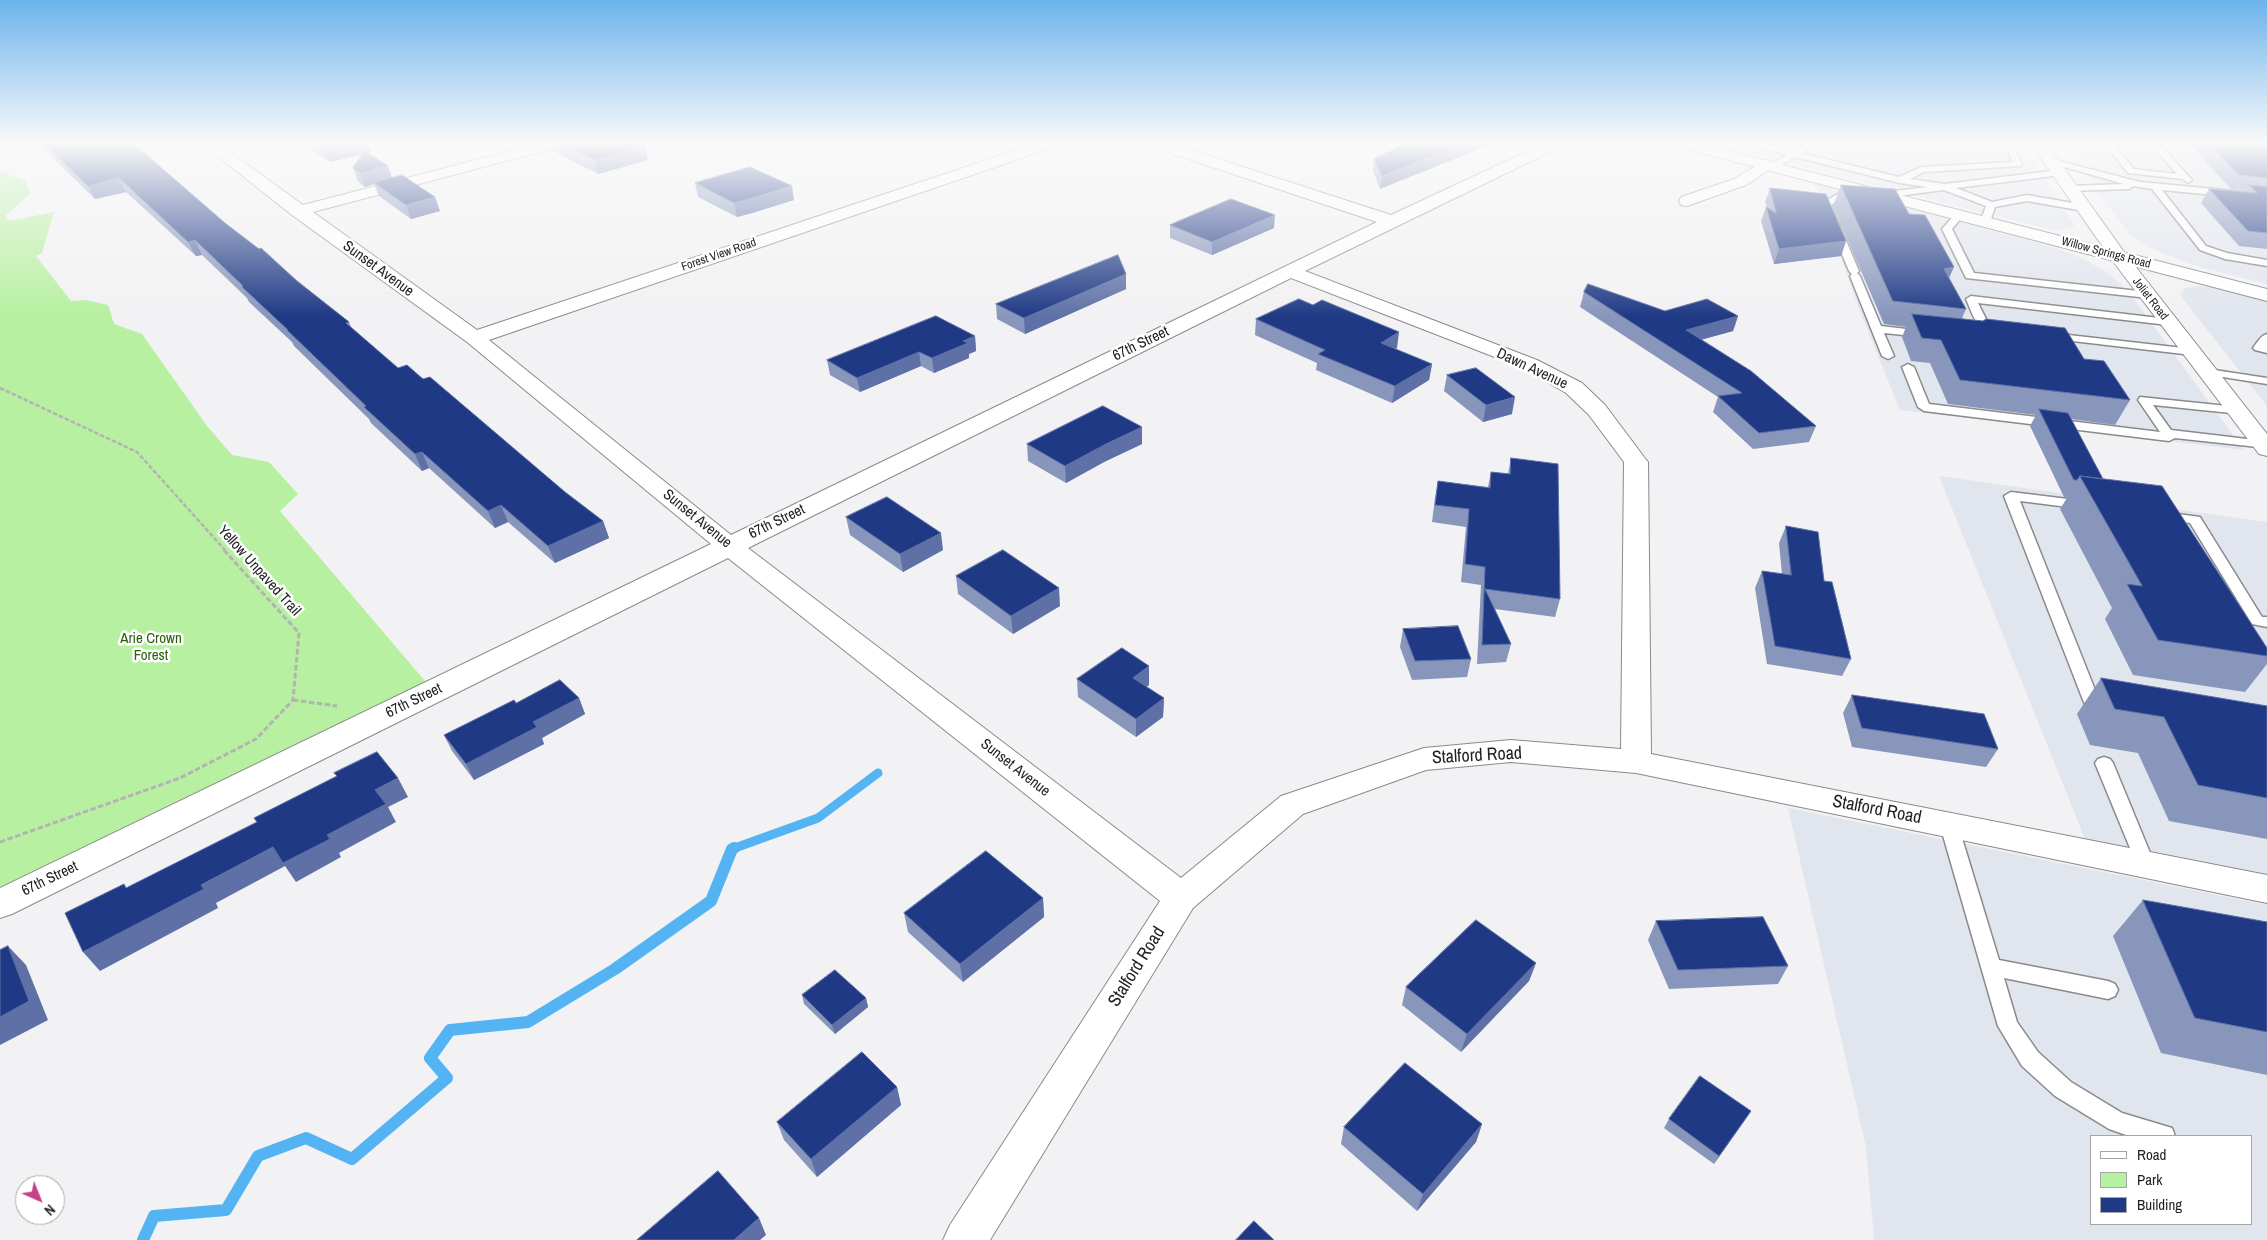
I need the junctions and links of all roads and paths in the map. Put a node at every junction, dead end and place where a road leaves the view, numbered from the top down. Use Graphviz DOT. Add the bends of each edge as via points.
graph roads {
  1 [pos="286,202"];
  2 [pos="333,202"];
  3 [pos="877,202"];
  4 [pos="1334,202"];
  5 [pos="1433,202"];
  6 [pos="1829,202"];
  7 [pos="1908,202"];
  8 [pos="1983,202"];
  9 [pos="2007,202"];
  10 [pos="2049,202"];
  11 [pos="2079,202"];
  12 [pos="2167,202"];
  13 [pos="1991,205"];
  14 [pos="2084,208"];
  15 [pos="298,211"];
  16 [pos="1959,215"];
  17 [pos="1392,221"];
  18 [pos="1985,222"];
  19 [pos="2118,256"];
  20 [pos="2267,263"];
  21 [pos="1289,271"];
  22 [pos="2267,295"];
  23 [pos="2148,296"];
  24 [pos="2168,322"];
  25 [pos="1985,328"];
  26 [pos="1877,329"];
  27 [pos="2005,330"];
  28 [pos="1934,335"];
  29 [pos="2044,335"];
  30 [pos="1976,336"];
  31 [pos="2267,337"];
  32 [pos="474,338"];
  33 [pos="2267,350"];
  34 [pos="2192,352"];
  35 [pos="1888,356"];
  36 [pos="1908,367"];
  37 [pos="2208,372"];
  38 [pos="2267,381"];
  39 [pos="0,388"];
  40 [pos="2237,411"];
  41 [pos="2167,433"];
  42 [pos="2265,447"];
  43 [pos="2098,507"];
  44 [pos="2146,514"];
  45 [pos="729,546"];
  46 [pos="2262,622"];
  47 [pos="2267,635"];
  48 [pos="2120,705"];
  49 [pos="1636,762"];
  50 [pos="2104,763"];
  51 [pos="1949,825"];
  52 [pos="0,842"];
  53 [pos="2146,865"];
  54 [pos="2267,889"];
  55 [pos="1181,898"];
  56 [pos="0,904"];
  57 [pos="1991,967"];
  58 [pos="2108,990"];
  59 [pos="2161,1135"];
  60 [pos="965,1240"];
  1 -- 15 [label="street, Sunset Avenue"];
  2 -- 15 [label="street"];
  3 -- 32 [label="street, Forest View Road"];
  4 -- 17 [label="street"];
  5 -- 17 [label="street, 67th Street"];
  6 -- 26 [label="lane" via="1826,204"];
  7 -- 16 [label="street, Willow Springs Road"];
  8 -- 13 [label="lane"];
  9 -- 13 [label="lane"];
  10 -- 14 [label="lane"];
  11 -- 14 [label="street, Joliet Road"];
  12 -- 20 [label="lane" via="2202,248 2225,256"];
  13 -- 18 [label="lane"];
  14 -- 19 [label="street, Joliet Road"];
  15 -- 32 [label="street, Sunset Avenue"];
  16 -- 18 [label="street, Willow Springs Road"];
  16 -- 23 [label="lane" via="1947,229 1970,276"];
  17 -- 21 [label="street, 67th Street"];
  18 -- 19 [label="street, Willow Springs Road"];
  19 -- 22 [label="street, Willow Springs Road"];
  19 -- 23 [label="street, Joliet Road"];
  21 -- 45 [label="street, 67th Street"];
  21 -- 49 [label="street, Dawn Avenue" via="1530,364 1560,380 1598,410 1636,462"];
  23 -- 24 [label="street, Joliet Road"];
  24 -- 25 [label="lane" via="1971,299"];
  24 -- 34 [label="street, Joliet Road"];
  25 -- 27 [label="lane"];
  25 -- 30 [label="lane"];
  26 -- 28 [label="lane"];
  26 -- 35 [label="lane"];
  29 -- 34 [label="lane"];
  31 -- 33 [label="lane" via="2259,348"];
  32 -- 45 [label="street, Sunset Avenue"];
  34 -- 37 [label="street, Joliet Road"];
  36 -- 41 [label="lane" via="1924,407 2169,437"];
  37 -- 38 [label="lane"];
  37 -- 40 [label="street, Joliet Road"];
  39 -- 52 [label="path, Yellow Unpaved Trail" via="137,452 299,633 293,700 256,739 180,778"];
  40 -- 41 [label="lane" via="2144,400"];
  40 -- 42 [label="street, Joliet Road"];
  41 -- 42 [label="lane"];
  43 -- 48 [label="lane" via="2011,496 2091,700"];
  44 -- 46 [label="lane" via="2195,520"];
  45 -- 55 [label="street, Sunset Avenue"];
  45 -- 56 [label="street, 67th Street"];
  46 -- 47 [label="lane"];
  49 -- 51 [label="street, Stalford Road"];
  49 -- 55 [label="street, Stalford Road" via="1511,751 1424,759 1292,805"];
  50 -- 53 [label="lane"];
  51 -- 53 [label="street, Stalford Road"];
  51 -- 57 [label="lane"];
  53 -- 54 [label="street, Stalford Road"];
  55 -- 60 [label="street, Stalford Road"];
  57 -- 58 [label="lane"];
  57 -- 59 [label="lane" via="2008,1026 2030,1060 2063,1089 2117,1122"];
}
